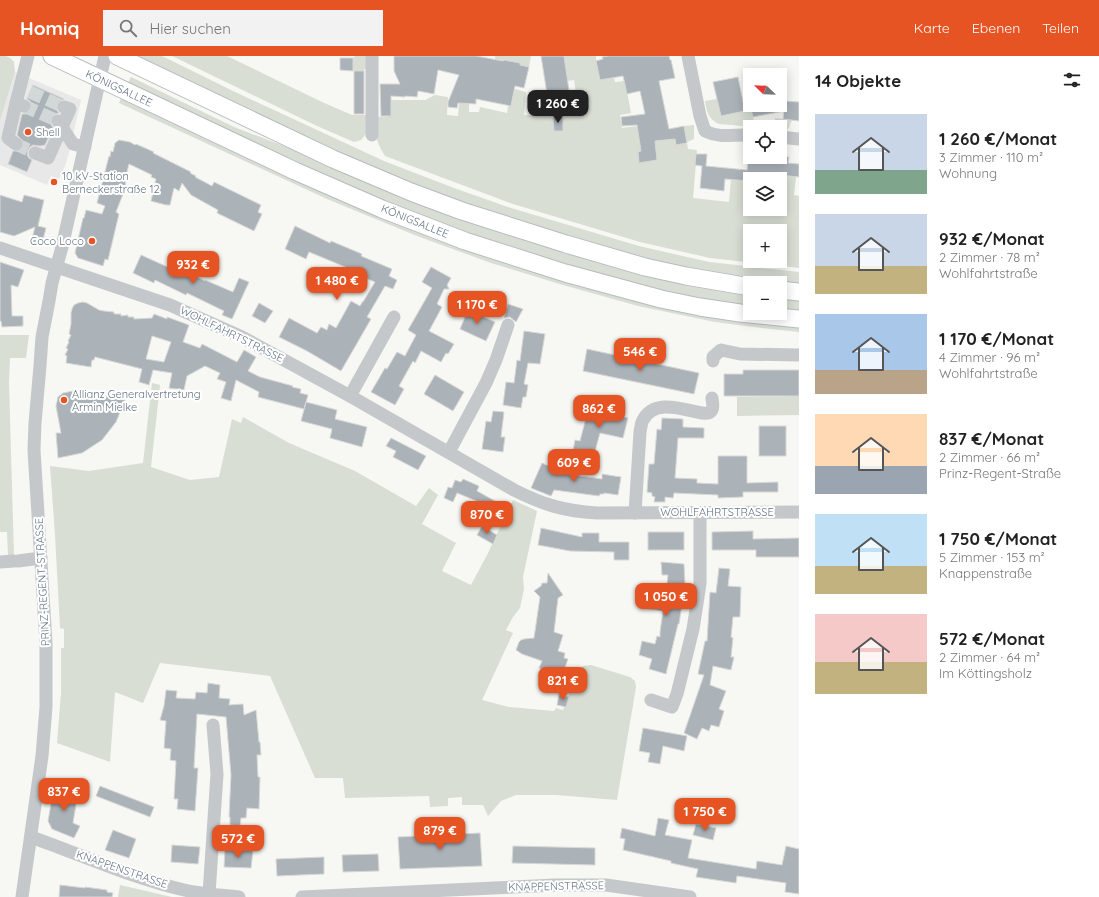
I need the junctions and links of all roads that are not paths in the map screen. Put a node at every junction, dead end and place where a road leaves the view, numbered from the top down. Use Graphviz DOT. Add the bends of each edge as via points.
graph roads {
  1 [pos="28,56"];
  2 [pos="52,56"];
  3 [pos="105,56"];
  4 [pos="117,56"];
  5 [pos="372,56"];
  6 [pos="688,56"];
  7 [pos="100,79"];
  8 [pos="64,107"];
  9 [pos="60,124"];
  10 [pos="372,135"];
  11 [pos="743,135"];
  12 [pos="787,138"];
  13 [pos="799,139"];
  14 [pos="16,144"];
  15 [pos="85,147"];
  16 [pos="35,153"];
  17 [pos="0,248"];
  18 [pos="57,267"];
  19 [pos="743,286"];
  20 [pos="787,291"];
  21 [pos="799,292"];
  22 [pos="394,317"];
  23 [pos="799,319"];
  24 [pos="508,325"];
  25 [pos="799,355"];
  26 [pos="713,361"];
  27 [pos="350,396"];
  28 [pos="712,398"];
  29 [pos="449,452"];
  30 [pos="799,512"];
  31 [pos="635,513"];
  32 [pos="700,513"];
  33 [pos="41,558"];
  34 [pos="0,562"];
  35 [pos="651,700"];
  36 [pos="213,725"];
  37 [pos="31,837"];
  38 [pos="209,894"];
  39 [pos="22,897"];
  40 [pos="239,897"];
  41 [pos="302,897"];
  42 [pos="690,897"];
  1 -- 14 [label="street" via="25,89 8,138"];
  2 -- 7 [label="main road, KÖNIGSALLEE"];
  3 -- 7 [label="street, PRINZ-REGENT-STRASSE"];
  4 -- 19 [label="main road" via="334,159 462,211 645,267"];
  5 -- 10 [label="street"];
  6 -- 11 [label="street" via="705,131 712,135"];
  7 -- 15 [label="street, PRINZ-REGENT-STRASSE"];
  7 -- 23 [label="main road, KÖNIGSALLEE" via="295,171 421,225 477,245 565,273 661,299 740,313"];
  8 -- 9 [label="street" via="70,109"];
  9 -- 15 [label="street" via="73,144"];
  9 -- 16 [label="street" via="48,158"];
  12 -- 13 [label="street"];
  15 -- 18 [label="street, PRINZ-REGENT-STRASSE"];
  17 -- 18 [label="street, WOHLFAHRTSTRASSE"];
  18 -- 27 [label="street, WOHLFAHRTSTRASSE" via="196,315 267,350"];
  18 -- 33 [label="street, PRINZ-REGENT-STRASSE" via="42,337 35,423 34,450"];
  20 -- 21 [label="main road"];
  22 -- 27 [label="street"];
  24 -- 29 [label="street" via="486,383"];
  25 -- 26 [label="street" via="740,354 721,350 713,357"];
  27 -- 29 [label="street, WOHLFAHRTSTRASSE"];
  28 -- 31 [label="street" via="712,410 709,413 668,406 658,407 649,412 643,420"];
  29 -- 31 [label="street, WOHLFAHRTSTRASSE" via="514,490 542,503 576,512"];
  30 -- 32 [label="street, WOHLFAHRTSTRASSE"];
  31 -- 32 [label="street, WOHLFAHRTSTRASSE"];
  32 -- 35 [label="street" via="700,583 693,629 677,694 672,707"];
  33 -- 34 [label="street"];
  33 -- 37 [label="street, PRINZ-REGENT-STRASSE" via="46,643 46,707"];
  36 -- 38 [label="street" via="218,774"];
  37 -- 38 [label="street, KNAPPENSTRASSE" via="135,876"];
  37 -- 39 [label="street, PRINZ-REGENT-STRASSE"];
  38 -- 40 [label="street, KNAPPENSTRASSE"];
  41 -- 42 [label="street, KNAPPENSTRASSE" via="555,885 606,886"];
}
